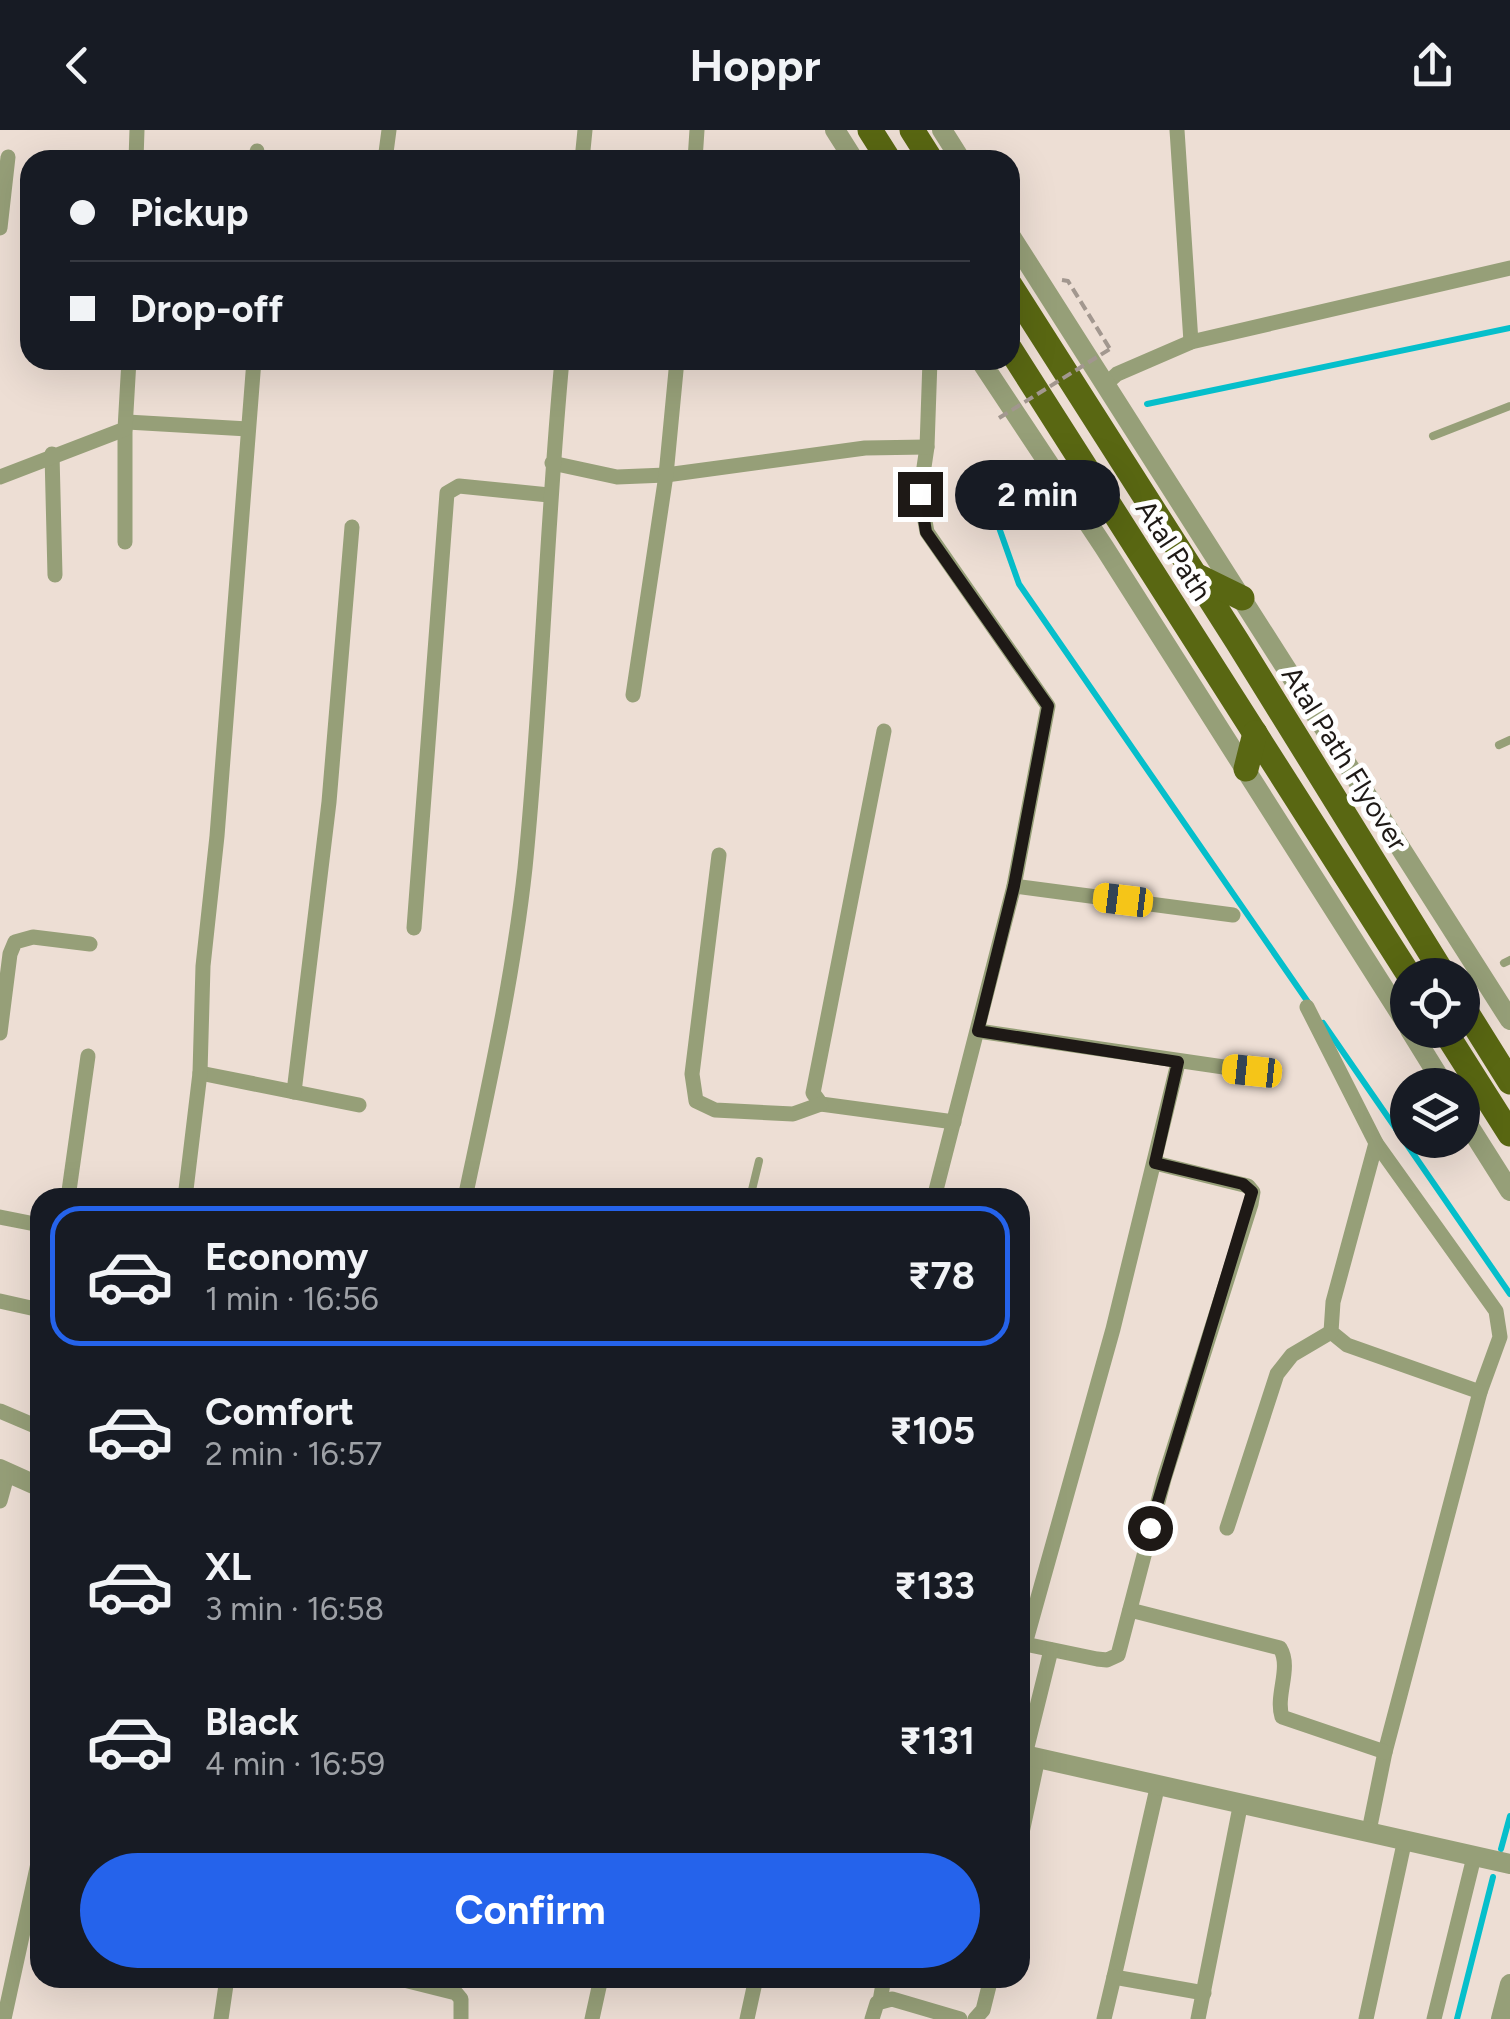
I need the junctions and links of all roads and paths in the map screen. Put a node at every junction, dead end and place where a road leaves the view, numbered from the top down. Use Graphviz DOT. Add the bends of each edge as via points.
graph roads {
  1 [pos="1177,130"];
  2 [pos="8,158"];
  3 [pos="0,228"];
  4 [pos="1020,251"];
  5 [pos="1510,268"];
  6 [pos="1068,282"];
  7 [pos="1020,301"];
  8 [pos="1191,342"];
  9 [pos="1020,365"];
  10 [pos="129,370"];
  11 [pos="253,370"];
  12 [pos="561,370"];
  13 [pos="676,370"];
  14 [pos="930,370"];
  15 [pos="987,370"];
  16 [pos="1106,384"];
  17 [pos="1510,406"];
  18 [pos="999,418"];
  19 [pos="126,425"];
  20 [pos="248,429"];
  21 [pos="1432,436"];
  22 [pos="927,448"];
  23 [pos="52,454"];
  24 [pos="666,474"];
  25 [pos="0,477"];
  26 [pos="551,480"];
  27 [pos="352,527"];
  28 [pos="125,542"];
  29 [pos="1193,574"];
  30 [pos="54,575"];
  31 [pos="1242,598"];
  32 [pos="633,695"];
  33 [pos="884,731"];
  34 [pos="1255,733"];
  35 [pos="1510,740"];
  36 [pos="1499,745"];
  37 [pos="1246,769"];
  38 [pos="719,855"];
  39 [pos="1014,886"];
  40 [pos="1233,915"];
  41 [pos="414,928"];
  42 [pos="90,944"];
  43 [pos="1398,958"];
  44 [pos="1433,958"];
  45 [pos="1390,998"];
  46 [pos="1308,1007"];
  47 [pos="1510,1020"];
  48 [pos="978,1031"];
  49 [pos="0,1033"];
  50 [pos="1480,1034"];
  51 [pos="1455,1048"];
  52 [pos="88,1056"];
  53 [pos="1178,1062"];
  54 [pos="1252,1071"];
  55 [pos="200,1073"];
  56 [pos="1510,1082"];
  57 [pos="294,1092"];
  58 [pos="821,1104"];
  59 [pos="360,1105"];
  60 [pos="954,1122"];
  61 [pos="1510,1134"];
  62 [pos="1376,1143"];
  63 [pos="1480,1144"];
  64 [pos="759,1161"];
  65 [pos="1155,1163"];
  66 [pos="69,1188"];
  67 [pos="187,1188"];
  68 [pos="467,1188"];
  69 [pos="752,1188"];
  70 [pos="937,1188"];
  71 [pos="1510,1191"];
  72 [pos="0,1216"];
  73 [pos="30,1223"];
  74 [pos="0,1302"];
  75 [pos="30,1308"];
  76 [pos="1331,1332"];
  77 [pos="1480,1392"];
  78 [pos="0,1411"];
  79 [pos="30,1424"];
  80 [pos="4,1470"];
  81 [pos="30,1482"];
  82 [pos="0,1501"];
  83 [pos="1228,1528"];
  84 [pos="1130,1610"];
  85 [pos="1030,1615"];
  86 [pos="1030,1645"];
  87 [pos="1051,1650"];
  88 [pos="1030,1747"];
  89 [pos="1385,1752"];
  90 [pos="1030,1756"];
  91 [pos="1158,1784"];
  92 [pos="1241,1802"];
  93 [pos="1368,1831"];
  94 [pos="1405,1840"];
  95 [pos="1474,1857"];
  96 [pos="1510,1864"];
  97 [pos="30,1900"];
  98 [pos="1114,1976"];
  99 [pos="1510,1984"];
  100 [pos="226,1988"];
  101 [pos="439,1988"];
  102 [pos="599,1988"];
  103 [pos="754,1988"];
  104 [pos="882,1988"];
  105 [pos="988,1988"];
  106 [pos="1204,1993"];
  107 [pos="880,2000"];
  108 [pos="4,2019"];
  109 [pos="221,2019"];
  110 [pos="461,2019"];
  111 [pos="592,2019"];
  112 [pos="747,2019"];
  113 [pos="872,2019"];
  114 [pos="960,2019"];
  115 [pos="975,2019"];
  116 [pos="1104,2019"];
  117 [pos="1198,2019"];
  118 [pos="1366,2019"];
  119 [pos="1434,2019"];
  120 [pos="1501,2019"];
  1 -- 8 [label="street"];
  2 -- 3 [label="street"];
  4 -- 16 [label="street"];
  5 -- 8 [label="street"];
  6 -- 18 [label="path, bridge" via="1110,349"];
  7 -- 29 [label="main road, Atal Path Flyover"];
  8 -- 16 [label="street"];
  9 -- 34 [label="main road, Atal Path"];
  10 -- 19 [label="street"];
  11 -- 20 [label="street"];
  12 -- 26 [label="street"];
  13 -- 24 [label="street"];
  14 -- 22 [label="street"];
  15 -- 37 [label="street"];
  16 -- 31 [label="street"];
  17 -- 21 [label="lane"];
  19 -- 20 [label="street"];
  19 -- 23 [label="street"];
  19 -- 28 [label="street"];
  20 -- 55 [label="street" via="202,966"];
  22 -- 24 [label="street" via="817,452"];
  22 -- 39 [label="street" via="920,494 926,532 1048,706"];
  23 -- 25 [label="street"];
  23 -- 30 [label="street"];
  24 -- 26 [label="street"];
  24 -- 32 [label="street"];
  26 -- 41 [label="street" via="458,486 447,494"];
  26 -- 68 [label="street" via="524,872"];
  27 -- 57 [label="street" via="329,802"];
  29 -- 31 [label="main road"];
  29 -- 44 [label="main road, Atal Path Flyover"];
  31 -- 47 [label="street"];
  33 -- 58 [label="street" via="814,1086"];
  34 -- 37 [label="main road"];
  34 -- 43 [label="main road"];
  35 -- 36 [label="lane"];
  37 -- 45 [label="street"];
  38 -- 58 [label="street" via="692,1093 715,1110 793,1114"];
  39 -- 40 [label="street"];
  39 -- 48 [label="street"];
  42 -- 49 [label="street" via="33,937 16,942"];
  46 -- 62 [label="street"];
  48 -- 53 [label="street"];
  48 -- 60 [label="street"];
  50 -- 56 [label="main road"];
  51 -- 61 [label="main road"];
  52 -- 66 [label="street"];
  53 -- 54 [label="street"];
  53 -- 65 [label="street"];
  55 -- 57 [label="street"];
  55 -- 67 [label="street"];
  57 -- 59 [label="street"];
  58 -- 60 [label="street"];
  60 -- 70 [label="street"];
  62 -- 76 [label="street" via="1333,1302"];
  62 -- 77 [label="street" via="1496,1311 1500,1337"];
  63 -- 71 [label="street"];
  64 -- 69 [label="lane"];
  65 -- 84 [label="street" via="1243,1184 1252,1197"];
  65 -- 85 [label="street"];
  72 -- 73 [label="street"];
  74 -- 75 [label="street"];
  76 -- 77 [label="street" via="1348,1346"];
  76 -- 83 [label="street" via="1292,1355 1277,1374"];
  77 -- 89 [label="street"];
  78 -- 79 [label="street"];
  80 -- 81 [label="street"];
  80 -- 82 [label="street"];
  84 -- 87 [label="street" via="1114,1659"];
  84 -- 89 [label="street" via="1280,1648 1282,1717"];
  86 -- 87 [label="street"];
  87 -- 88 [label="street"];
  89 -- 93 [label="street"];
  90 -- 91 [label="street"];
  91 -- 92 [label="street"];
  91 -- 98 [label="street"];
  92 -- 93 [label="street"];
  92 -- 106 [label="street"];
  93 -- 94 [label="street"];
  94 -- 95 [label="street"];
  94 -- 118 [label="street"];
  95 -- 96 [label="street"];
  95 -- 119 [label="street"];
  97 -- 108 [label="street"];
  98 -- 106 [label="street"];
  98 -- 116 [label="street"];
  99 -- 120 [label="street"];
  100 -- 109 [label="street"];
  101 -- 110 [label="street" via="456,1992"];
  102 -- 111 [label="street"];
  103 -- 112 [label="street"];
  104 -- 107 [label="street"];
  105 -- 115 [label="street"];
  106 -- 117 [label="street"];
  107 -- 113 [label="street"];
  107 -- 114 [label="street" via="902,2000"];
}
